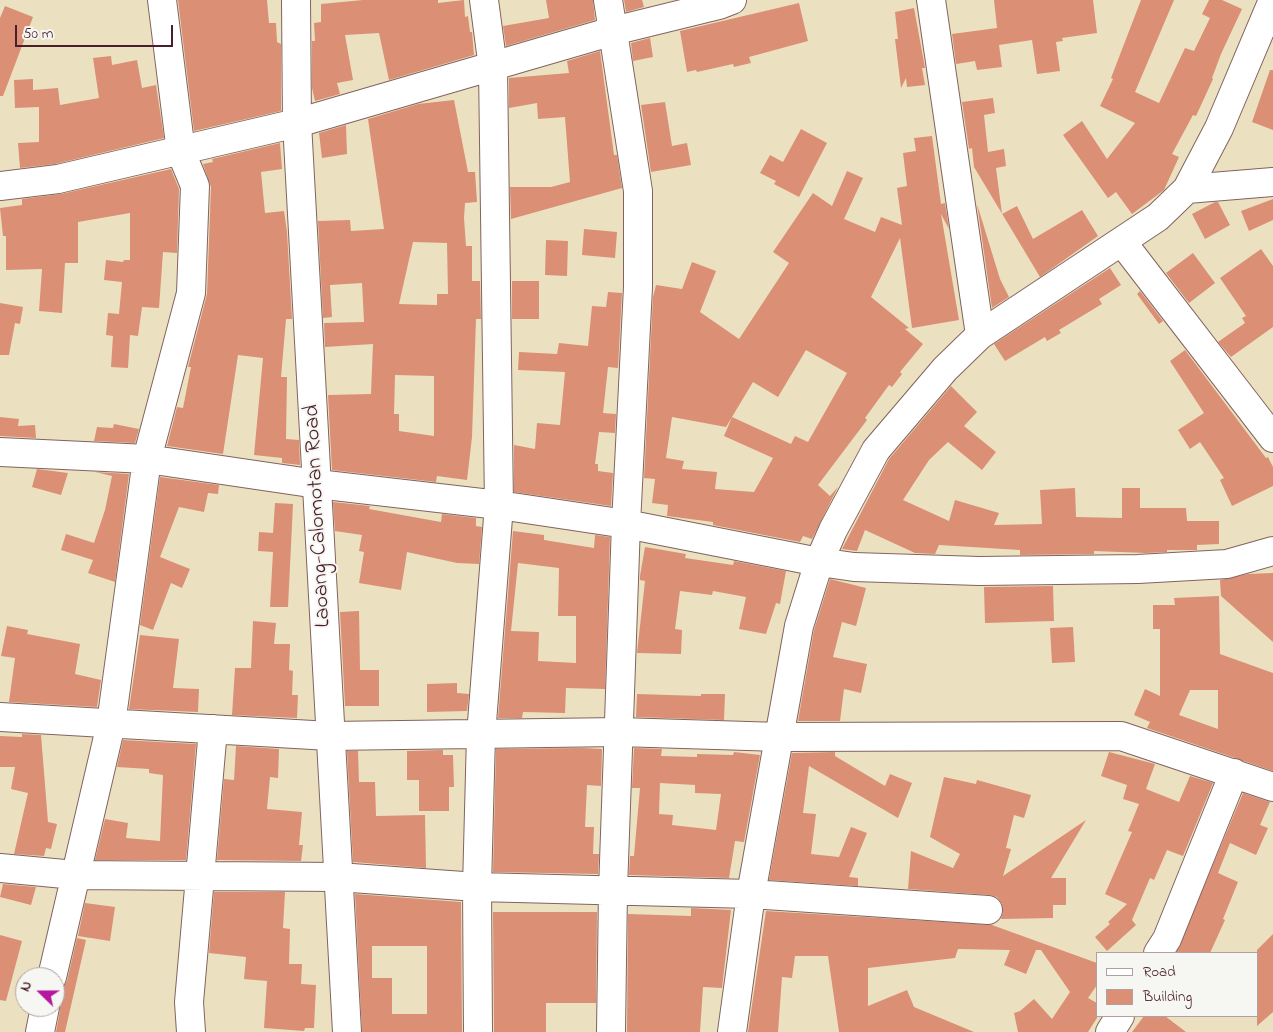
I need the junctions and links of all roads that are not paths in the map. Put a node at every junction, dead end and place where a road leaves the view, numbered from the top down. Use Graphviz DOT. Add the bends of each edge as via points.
graph roads {
  1 [pos="162,0"];
  2 [pos="296,0"];
  3 [pos="484,0"];
  4 [pos="608,0"];
  5 [pos="732,0"];
  6 [pos="931,0"];
  7 [pos="1273,0"];
  8 [pos="613,31"];
  9 [pos="493,68"];
  10 [pos="297,124"];
  11 [pos="181,152"];
  12 [pos="1273,182"];
  13 [pos="0,186"];
  14 [pos="1187,189"];
  15 [pos="1122,242"];
  16 [pos="980,335"];
  17 [pos="1273,438"];
  18 [pos="0,452"];
  19 [pos="147,459"];
  20 [pos="317,484"];
  21 [pos="499,505"];
  22 [pos="626,524"];
  23 [pos="1273,551"];
  24 [pos="819,562"];
  25 [pos="0,717"];
  26 [pos="111,724"];
  27 [pos="213,729"];
  28 [pos="619,732"];
  29 [pos="481,735"];
  30 [pos="330,736"];
  31 [pos="780,737"];
  32 [pos="1234,773"];
  33 [pos="1273,787"];
  34 [pos="0,868"];
  35 [pos="75,875"];
  36 [pos="338,877"];
  37 [pos="198,878"];
  38 [pos="477,887"];
  39 [pos="613,890"];
  40 [pos="750,894"];
  41 [pos="988,910"];
  42 [pos="1159,952"];
  43 [pos="54,967"];
  44 [pos="44,1017"];
  45 [pos="1119,1017"];
  46 [pos="40,1032"];
  47 [pos="191,1032"];
  48 [pos="346,1032"];
  49 [pos="478,1032"];
  50 [pos="611,1032"];
  51 [pos="732,1032"];
  52 [pos="1110,1032"];
  1 -- 11 [label="street"];
  2 -- 10 [label="street, Laoang-Calomotan Road"];
  3 -- 9 [label="street"];
  4 -- 8 [label="street"];
  5 -- 8 [label="street"];
  6 -- 16 [label="street"];
  7 -- 14 [label="street" via="1219,128"];
  8 -- 9 [label="street"];
  8 -- 22 [label="street" via="638,192 638,287"];
  9 -- 10 [label="street"];
  9 -- 21 [label="street"];
  10 -- 11 [label="street"];
  10 -- 20 [label="street, Laoang-Calomotan Road"];
  11 -- 13 [label="street" via="58,179"];
  11 -- 19 [label="street" via="195,186 191,293"];
  12 -- 14 [label="street"];
  14 -- 15 [label="street" via="1158,217"];
  15 -- 16 [label="street"];
  15 -- 17 [label="street"];
  16 -- 24 [label="street" via="945,369 876,450"];
  18 -- 19 [label="street"];
  19 -- 20 [label="street"];
  19 -- 26 [label="street"];
  20 -- 21 [label="street"];
  20 -- 30 [label="street, Laoang-Calomotan Road"];
  21 -- 22 [label="street"];
  21 -- 29 [label="street"];
  22 -- 24 [label="street"];
  22 -- 28 [label="street"];
  23 -- 24 [label="street" via="1227,564 1138,570 894,569"];
  24 -- 31 [label="street" via="799,626"];
  25 -- 26 [label="street"];
  26 -- 27 [label="street"];
  26 -- 35 [label="street"];
  27 -- 30 [label="street"];
  27 -- 37 [label="street"];
  28 -- 29 [label="street"];
  28 -- 31 [label="street"];
  28 -- 39 [label="street"];
  29 -- 30 [label="street"];
  29 -- 38 [label="street"];
  30 -- 36 [label="street, Laoang-Calomotan Road"];
  31 -- 32 [label="street" via="1121,736"];
  31 -- 40 [label="street"];
  32 -- 33 [label="street"];
  32 -- 42 [label="street" via="1167,939"];
  34 -- 35 [label="street"];
  35 -- 37 [label="street"];
  35 -- 43 [label="street"];
  36 -- 37 [label="street"];
  36 -- 38 [label="street"];
  36 -- 48 [label="street, Laoang-Calomotan Road"];
  37 -- 47 [label="street" via="189,1002"];
  38 -- 39 [label="street"];
  38 -- 49 [label="street"];
  39 -- 40 [label="street"];
  39 -- 50 [label="street"];
  40 -- 41 [label="street"];
  40 -- 51 [label="street"];
  44 -- 46 [label="street"];
  45 -- 52 [label="street"];
}
